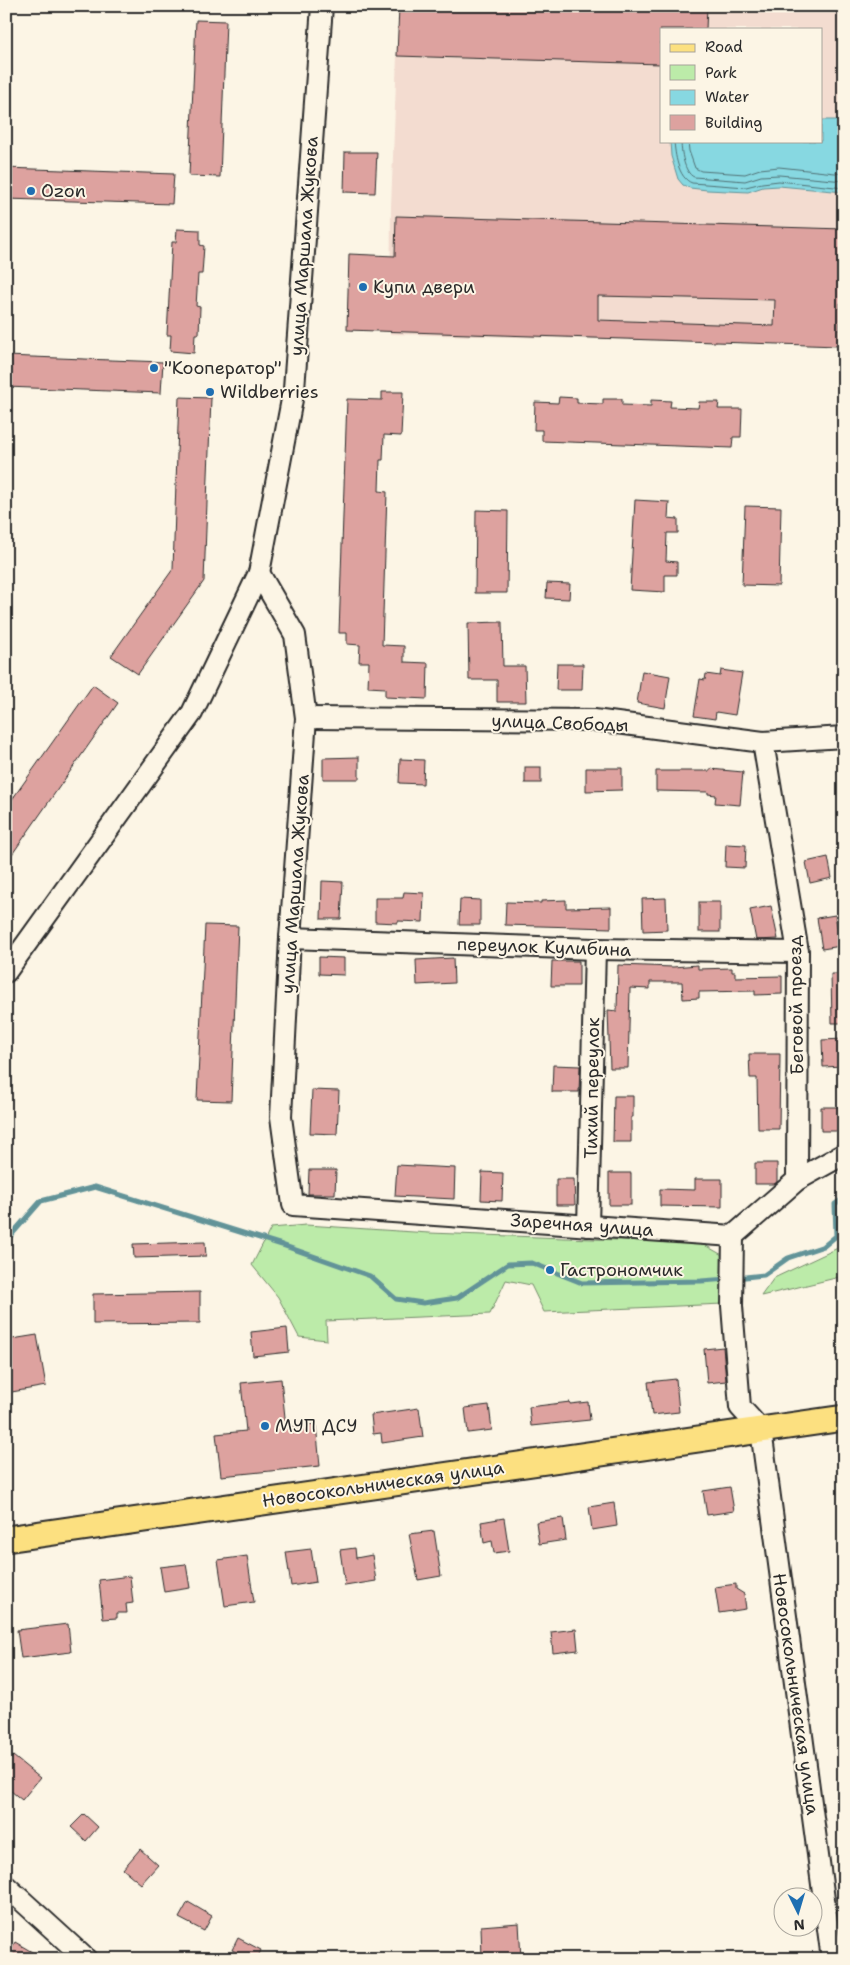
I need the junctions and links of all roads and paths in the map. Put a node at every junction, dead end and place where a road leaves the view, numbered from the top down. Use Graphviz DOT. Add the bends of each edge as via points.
graph roads {
  1 [pos="322,6"];
  2 [pos="259,573"];
  3 [pos="306,718"];
  4 [pos="844,737"];
  5 [pos="763,742"];
  6 [pos="290,938"];
  7 [pos="595,950"];
  8 [pos="798,952"];
  9 [pos="8,965"];
  10 [pos="844,1154"];
  11 [pos="797,1180"];
  12 [pos="293,1205"];
  13 [pos="588,1226"];
  14 [pos="733,1236"];
  15 [pos="843,1423"];
  16 [pos="761,1430"];
  17 [pos="6,1539"];
  18 [pos="6,1886"];
  19 [pos="86,1959"];
  20 [pos="832,1959"];
  1 -- 2 [label="street, улица Маршала Жукова" via="294,389"];
  2 -- 3 [label="street, улица Маршала Жукова" via="295,635"];
  2 -- 9 [label="street, улица Маршала Жукова" via="192,713"];
  3 -- 5 [label="street, улица Свободы" via="594,720"];
  3 -- 6 [label="street, улица Маршала Жукова"];
  4 -- 5 [label="street, улица Свободы"];
  5 -- 8 [label="street, Беговой проезд"];
  6 -- 7 [label="street, переулок Кулибина"];
  6 -- 12 [label="street, улица Маршала Жукова" via="281,1117"];
  7 -- 8 [label="street, переулок Кулибина"];
  7 -- 13 [label="street, Тихий переулок"];
  8 -- 11 [label="street, Беговой проезд"];
  10 -- 11 [label="street"];
  11 -- 14 [label="street"];
  12 -- 13 [label="street, Заречная улица"];
  13 -- 14 [label="street, Заречная улица"];
  14 -- 16 [label="street" via="732,1289 740,1407"];
  15 -- 16 [label="main road, Новосокольническая улица"];
  16 -- 17 [label="main road, Новосокольническая улица"];
  16 -- 20 [label="street, Новосокольническая улица"];
  18 -- 19 [label="street"];
}
